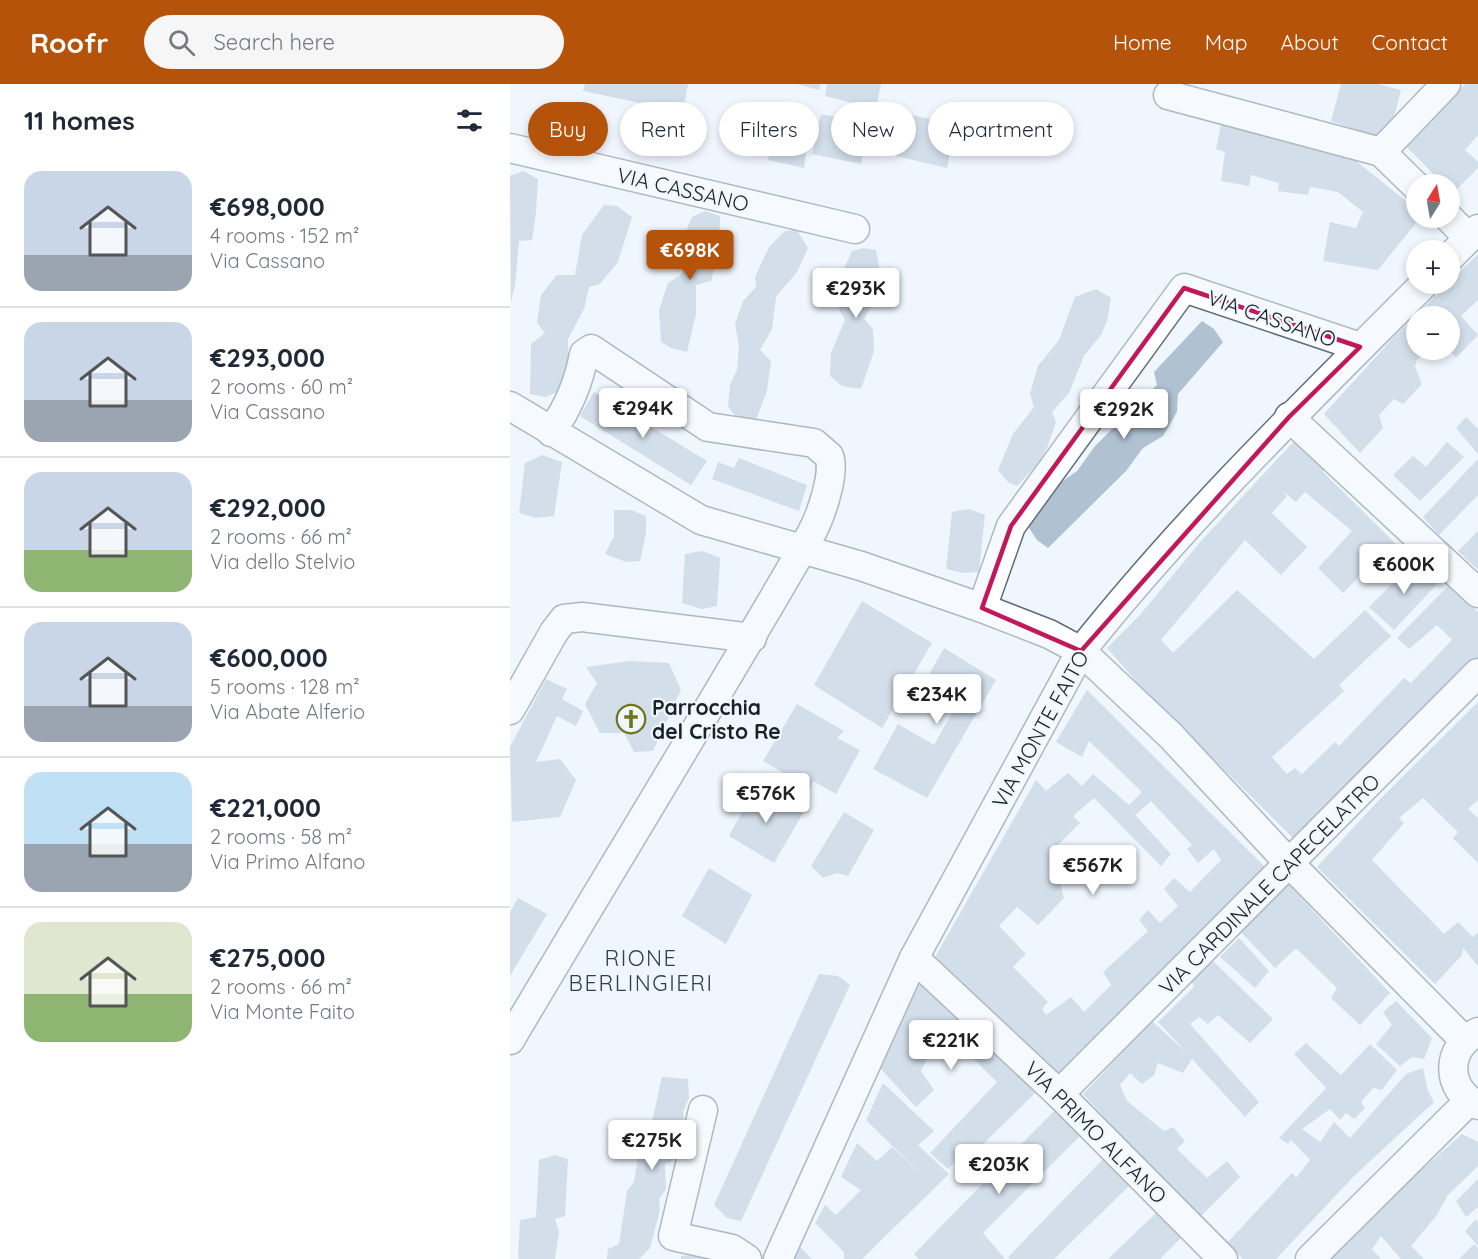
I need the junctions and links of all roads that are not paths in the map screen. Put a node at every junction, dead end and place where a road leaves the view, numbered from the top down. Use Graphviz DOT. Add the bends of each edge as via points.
graph roads {
  1 [pos="1446,84"];
  2 [pos="1168,95"];
  3 [pos="510,148"];
  4 [pos="1381,152"];
  5 [pos="1406,176"];
  6 [pos="1460,225"];
  7 [pos="855,229"];
  8 [pos="1474,233"];
  9 [pos="1460,247"];
  10 [pos="1414,294"];
  11 [pos="1360,347"];
  12 [pos="510,406"];
  13 [pos="1289,417"];
  14 [pos="551,432"];
  15 [pos="799,550"];
  16 [pos="1478,593"];
  17 [pos="982,608"];
  18 [pos="752,638"];
  19 [pos="1081,651"];
  20 [pos="1478,674"];
  21 [pos="510,710"];
  22 [pos="1290,864"];
  23 [pos="914,958"];
  24 [pos="1471,1036"];
  25 [pos="510,1040"];
  26 [pos="1059,1094"];
  27 [pos="1474,1103"];
  28 [pos="703,1110"];
  29 [pos="670,1248"];
  30 [pos="747,1259"];
  31 [pos="778,1259"];
  32 [pos="1223,1259"];
  33 [pos="1310,1259"];
  1 -- 4 [label="street"];
  2 -- 4 [label="street"];
  3 -- 7 [label="street, VIA CASSANO"];
  4 -- 5 [label="street"];
  6 -- 8 [label="street"];
  8 -- 9 [label="street"];
  10 -- 11 [label="street, VIA MONTE FAITO"];
  11 -- 13 [label="street, VIA MONTE FAITO"];
  11 -- 17 [label="street, VIA CASSANO" via="1184,288 1011,526"];
  12 -- 14 [label="street"];
  13 -- 16 [label="street"];
  13 -- 19 [label="street, VIA MONTE FAITO" via="1114,609"];
  14 -- 15 [label="street" via="701,520"];
  14 -- 15 [label="street" via="565,413 584,354 591,349 708,427 814,443 829,456 832,475 812,533"];
  15 -- 17 [label="street" via="861,566"];
  15 -- 18 [label="street"];
  17 -- 19 [label="street"];
  18 -- 21 [label="street" via="582,617 564,619"];
  18 -- 25 [label="street"];
  19 -- 22 [label="street" via="1171,735"];
  19 -- 23 [label="street, VIA MONTE FAITO"];
  20 -- 22 [label="street, VIA CARDINALE CAPECELATRO"];
  22 -- 24 [label="street"];
  22 -- 26 [label="street, VIA CARDINALE CAPECELATRO"];
  23 -- 26 [label="street, VIA PRIMO ALFANO"];
  23 -- 31 [label="street, VIA MONTE FAITO"];
  24 -- 27 [label="street" via="1455,1053 1452,1067 1457,1088"];
  26 -- 32 [label="street, VIA PRIMO ALFANO"];
  27 -- 33 [label="street"];
  28 -- 29 [label="street"];
  29 -- 30 [label="street" via="732,1249"];
}
